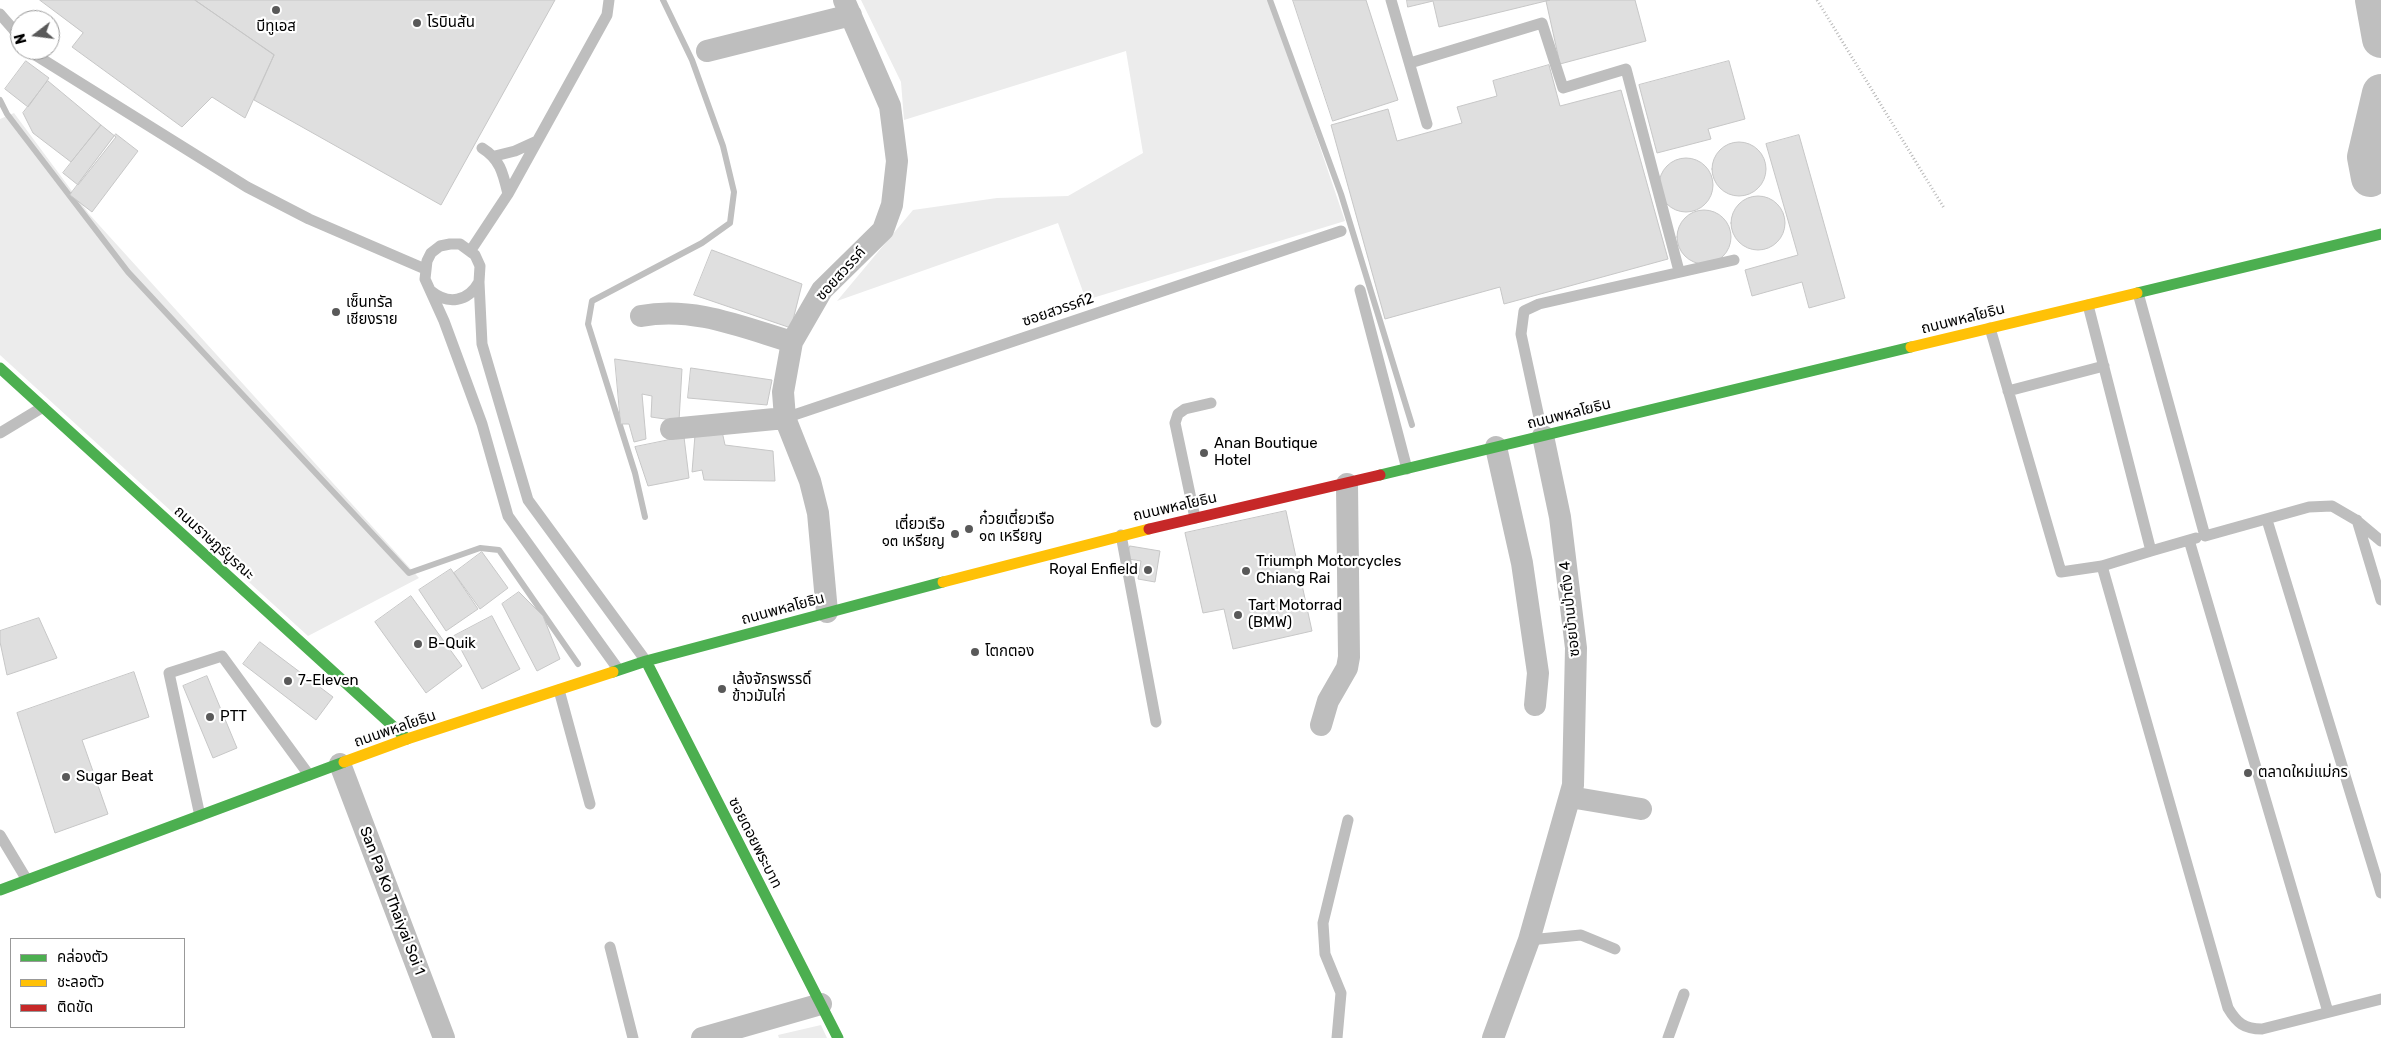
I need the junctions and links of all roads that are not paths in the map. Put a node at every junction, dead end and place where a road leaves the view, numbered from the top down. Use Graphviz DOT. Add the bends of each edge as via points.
graph roads {
  1 [pos="609,0"];
  2 [pos="1391,0"];
  3 [pos="848,8"];
  4 [pos="0,14"];
  5 [pos="10,26"];
  6 [pos="707,51"];
  7 [pos="43,60"];
  8 [pos="1410,63"];
  9 [pos="1427,124"];
  10 [pos="537,141"];
  11 [pos="482,148"];
  12 [pos="495,156"];
  13 [pos="508,194"];
  14 [pos="1341,231"];
  15 [pos="2381,234"];
  16 [pos="470,250"];
  17 [pos="1734,260"];
  18 [pos="424,269"];
  19 [pos="1679,272"];
  20 [pos="479,282"];
  21 [pos="430,290"];
  22 [pos="1360,290"];
  23 [pos="2138,294"];
  24 [pos="2088,304"];
  25 [pos="641,316"];
  26 [pos="1990,328"];
  27 [pos="792,342"];
  28 [pos="2104,366"];
  29 [pos="0,368"];
  30 [pos="2008,391"];
  31 [pos="1211,403"];
  32 [pos="43,407"];
  33 [pos="785,418"];
  34 [pos="671,429"];
  35 [pos="0,433"];
  36 [pos="1543,436"];
  37 [pos="1496,447"];
  38 [pos="1407,470"];
  39 [pos="1347,484"];
  40 [pos="1195,518"];
  41 [pos="2268,520"];
  42 [pos="2356,520"];
  43 [pos="1121,535"];
  44 [pos="2205,536"];
  45 [pos="2189,540"];
  46 [pos="2381,542"];
  47 [pos="2151,551"];
  48 [pos="2102,566"];
  49 [pos="2381,600"];
  50 [pos="827,612"];
  51 [pos="646,662"];
  52 [pos="618,670"];
  53 [pos="558,690"];
  54 [pos="1535,705"];
  55 [pos="1156,722"];
  56 [pos="1321,725"];
  57 [pos="407,739"];
  58 [pos="340,764"];
  59 [pos="309,776"];
  60 [pos="1572,791"];
  61 [pos="590,804"];
  62 [pos="1641,809"];
  63 [pos="200,816"];
  64 [pos="1348,820"];
  65 [pos="0,835"];
  66 [pos="27,880"];
  67 [pos="0,890"];
  68 [pos="2381,893"];
  69 [pos="1529,940"];
  70 [pos="610,947"];
  71 [pos="1615,949"];
  72 [pos="1684,994"];
  73 [pos="2381,999"];
  74 [pos="821,1004"];
  75 [pos="2328,1012"];
  76 [pos="444,1038"];
  77 [pos="633,1038"];
  78 [pos="702,1038"];
  79 [pos="838,1038"];
  80 [pos="1337,1038"];
  81 [pos="1493,1038"];
  82 [pos="1668,1038"];
  1 -- 10 [label="lane" via="607,15"];
  2 -- 8 [label="lane"];
  3 -- 6 [label="street"];
  3 -- 27 [label="street, ซอยสวรรค์" via="890,106 897,161 892,206 883,230 822,290"];
  4 -- 5 [label="lane"];
  7 -- 18 [label="lane" via="247,187 309,219"];
  8 -- 9 [label="lane"];
  8 -- 19 [label="lane" via="1542,23 1563,88 1626,69"];
  10 -- 12 [label="lane"];
  10 -- 13 [label="lane"];
  11 -- 12 [label="lane"];
  12 -- 13 [label="lane"];
  13 -- 16 [label="lane"];
  14 -- 33 [label="lane, ซอยสวรรค์2"];
  15 -- 23 [label="main road, ถนนพหลโยธิน"];
  16 -- 18 [label="lane" via="460,244 440,246 431,253"];
  16 -- 20 [label="lane" via="480,266"];
  17 -- 19 [label="lane"];
  18 -- 21 [label="lane"];
  19 -- 36 [label="lane" via="1539,304 1524,311 1520,334"];
  20 -- 21 [label="lane" via="470,294 457,300 446,300"];
  20 -- 51 [label="lane" via="482,344 528,500"];
  21 -- 52 [label="lane" via="482,424 508,516"];
  22 -- 38 [label="lane"];
  23 -- 24 [label="main road, ถนนพหลโยธิน"];
  23 -- 44 [label="lane"];
  24 -- 26 [label="main road, ถนนพหลโยธิน"];
  24 -- 28 [label="lane"];
  25 -- 27 [label="street" via="692,314"];
  26 -- 30 [label="lane"];
  26 -- 36 [label="main road, ถนนพหลโยธิน"];
  27 -- 33 [label="street, ซอยสวรรค์" via="783,392"];
  28 -- 30 [label="lane"];
  28 -- 47 [label="lane"];
  29 -- 32 [label="main road, ถนนราษฎร์บูรณะ"];
  30 -- 48 [label="lane" via="2061,572"];
  31 -- 40 [label="lane" via="1185,409 1178,414 1175,423"];
  32 -- 35 [label="lane"];
  32 -- 57 [label="main road, ถนนราษฎร์บูรณะ"];
  33 -- 34 [label="street"];
  33 -- 50 [label="street, ซอยสวรรค์" via="810,481 818,513"];
  36 -- 37 [label="main road, ถนนพหลโยธิน"];
  36 -- 60 [label="street, ซอยบ้านป่าตึง 4" via="1560,517 1576,648"];
  37 -- 38 [label="main road, ถนนพหลโยธิน"];
  37 -- 54 [label="street" via="1522,564 1538,673"];
  38 -- 39 [label="main road, ถนนพหลโยธิน"];
  39 -- 40 [label="main road, ถนนพหลโยธิน"];
  39 -- 56 [label="street" via="1349,657 1347,668 1328,701"];
  40 -- 43 [label="main road, ถนนพหลโยธิน"];
  41 -- 42 [label="lane" via="2309,507 2332,506"];
  41 -- 44 [label="lane"];
  41 -- 68 [label="lane"];
  42 -- 46 [label="lane"];
  42 -- 49 [label="lane"];
  43 -- 50 [label="main road, ถนนพหลโยธิน"];
  43 -- 55 [label="lane"];
  44 -- 45 [label="lane"];
  45 -- 47 [label="lane"];
  45 -- 75 [label="lane"];
  47 -- 48 [label="lane"];
  48 -- 75 [label="lane" via="2228,1008 2236,1022 2248,1029 2262,1029"];
  50 -- 51 [label="main road, ถนนพหลโยธิน"];
  51 -- 52 [label="main road, ถนนพหลโยธิน"];
  51 -- 74 [label="main road, ซอยดอยพระบาท"];
  52 -- 53 [label="main road, ถนนพหลโยธิน"];
  53 -- 57 [label="main road, ถนนพหลโยธิน"];
  53 -- 61 [label="lane"];
  57 -- 58 [label="main road, ถนนพหลโยธิน"];
  58 -- 59 [label="main road, ถนนพหลโยธิน"];
  58 -- 76 [label="street, San Pa Ko Thaiyai Soi 1"];
  59 -- 63 [label="main road, ถนนพหลโยธิน"];
  59 -- 63 [label="lane" via="222,656 169,673"];
  60 -- 62 [label="street"];
  60 -- 69 [label="street, ซอยบ้านป่าตึง 4"];
  63 -- 66 [label="main road, ถนนพหลโยธิน"];
  64 -- 80 [label="lane" via="1323,923 1325,954 1341,993"];
  65 -- 66 [label="lane"];
  66 -- 67 [label="main road, ถนนพหลโยธิน"];
  69 -- 71 [label="lane" via="1581,935"];
  69 -- 81 [label="street, ซอยบ้านป่าตึง 4"];
  70 -- 77 [label="lane"];
  72 -- 82 [label="lane"];
  73 -- 75 [label="lane"];
  74 -- 78 [label="street"];
  74 -- 79 [label="main road, ซอยดอยพระบาท"];
}
